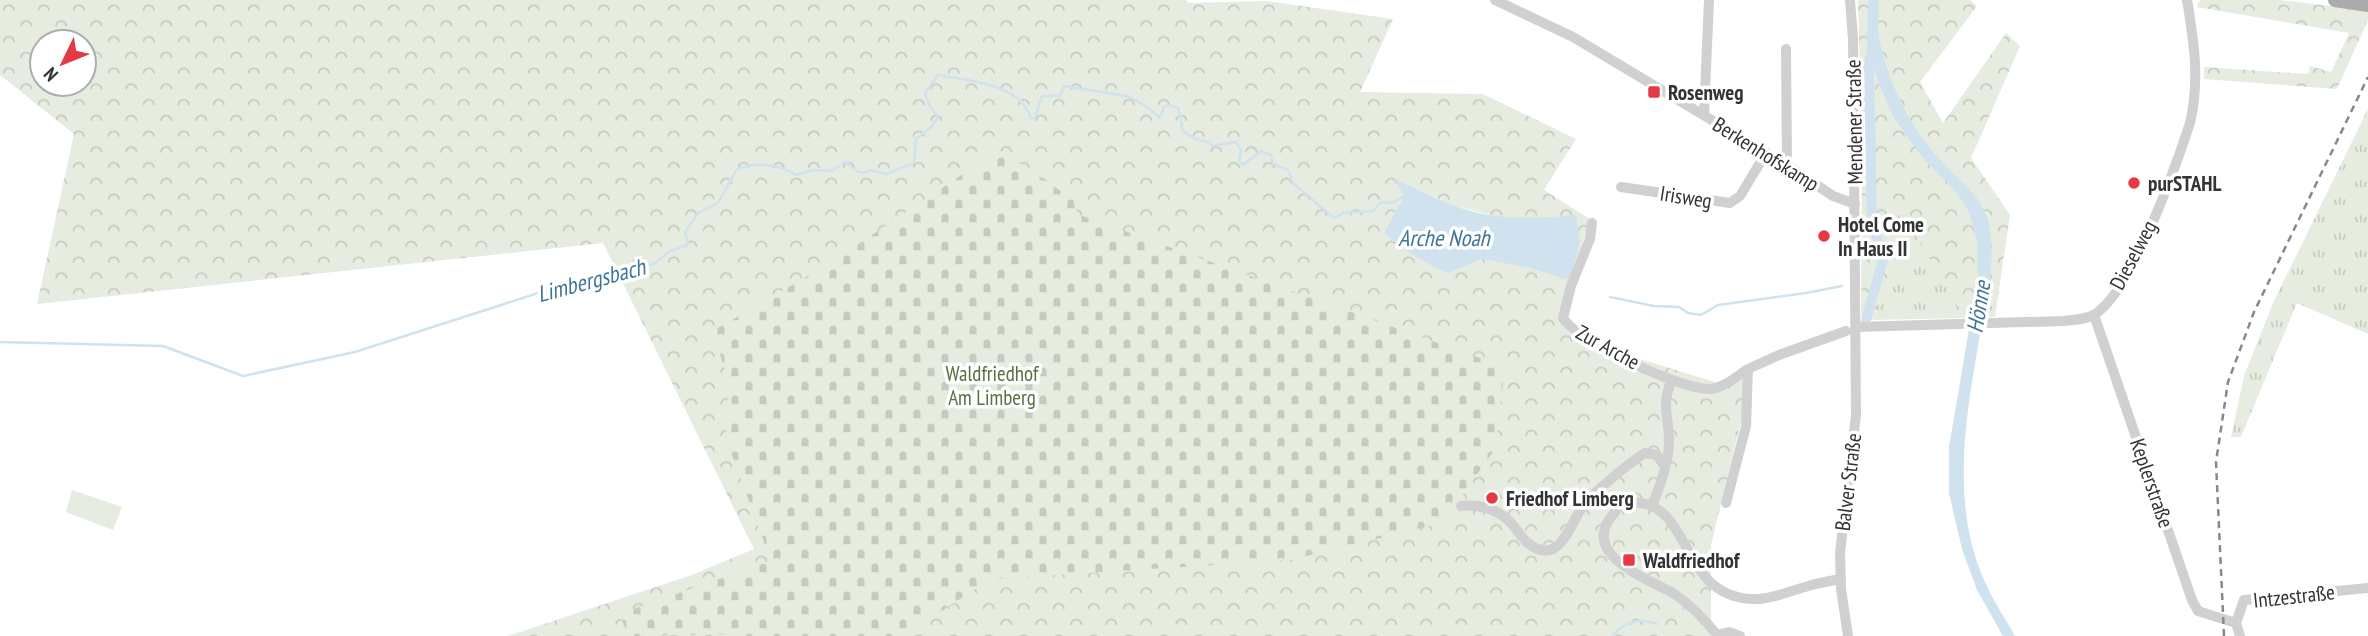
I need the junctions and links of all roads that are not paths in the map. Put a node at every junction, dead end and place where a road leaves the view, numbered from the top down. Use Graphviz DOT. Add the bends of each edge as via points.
graph roads {
  1 [pos="1495,0"];
  2 [pos="1709,0"];
  3 [pos="1850,0"];
  4 [pos="2187,0"];
  5 [pos="2342,1"];
  6 [pos="2368,5"];
  7 [pos="1786,49"];
  8 [pos="1704,115"];
  9 [pos="1766,153"];
  10 [pos="1787,165"];
  11 [pos="1621,187"];
  12 [pos="1855,204"];
  13 [pos="1591,223"];
  14 [pos="2094,315"];
  15 [pos="1851,329"];
  16 [pos="1748,369"];
  17 [pos="1671,381"];
  18 [pos="1665,467"];
  19 [pos="1726,503"];
  20 [pos="1461,506"];
  21 [pos="1652,506"];
  22 [pos="1841,579"];
  23 [pos="2368,588"];
  24 [pos="2236,623"];
  25 [pos="1717,636"];
  26 [pos="1740,636"];
  27 [pos="1849,636"];
  28 [pos="2240,636"];
  1 -- 8 [label="street, Berkenhofskamp" via="1573,37"];
  2 -- 8 [label="street"];
  3 -- 12 [label="street, Mendener Straße"];
  4 -- 14 [label="street, Dieselweg" via="2197,80 2190,122 2135,260"];
  5 -- 6 [label="main road"];
  7 -- 10 [label="street"];
  8 -- 9 [label="street, Berkenhofskamp"];
  9 -- 10 [label="street, Berkenhofskamp"];
  9 -- 11 [label="street, Irisweg" via="1740,196 1730,203"];
  10 -- 12 [label="street, Berkenhofskamp" via="1833,196"];
  12 -- 15 [label="street, Mendener Straße"];
  13 -- 17 [label="street, Zur Arche" via="1590,239 1563,318 1587,339"];
  14 -- 15 [label="street" via="2063,321"];
  14 -- 24 [label="street, Keplerstraße" via="2192,600 2198,611"];
  15 -- 16 [label="street, Zur Arche"];
  15 -- 22 [label="street, Balver Straße" via="1856,415 1842,526"];
  16 -- 17 [label="street, Zur Arche" via="1713,389"];
  16 -- 19 [label="street" via="1746,426"];
  17 -- 18 [label="street" via="1665,399 1669,440"];
  18 -- 20 [label="street" via="1657,455 1640,456 1584,504 1563,540 1546,550 1527,542 1504,516 1479,506"];
  18 -- 21 [label="street"];
  21 -- 22 [label="street" via="1669,519 1702,574 1733,595 1758,599"];
  21 -- 25 [label="street" via="1637,502 1618,509 1605,531 1607,548 1625,568 1685,602"];
  22 -- 27 [label="street, Balver Straße"];
  23 -- 24 [label="street, Intzestraße" via="2244,600"];
  24 -- 28 [label="street"];
  25 -- 26 [label="street" via="1729,632"];
}
